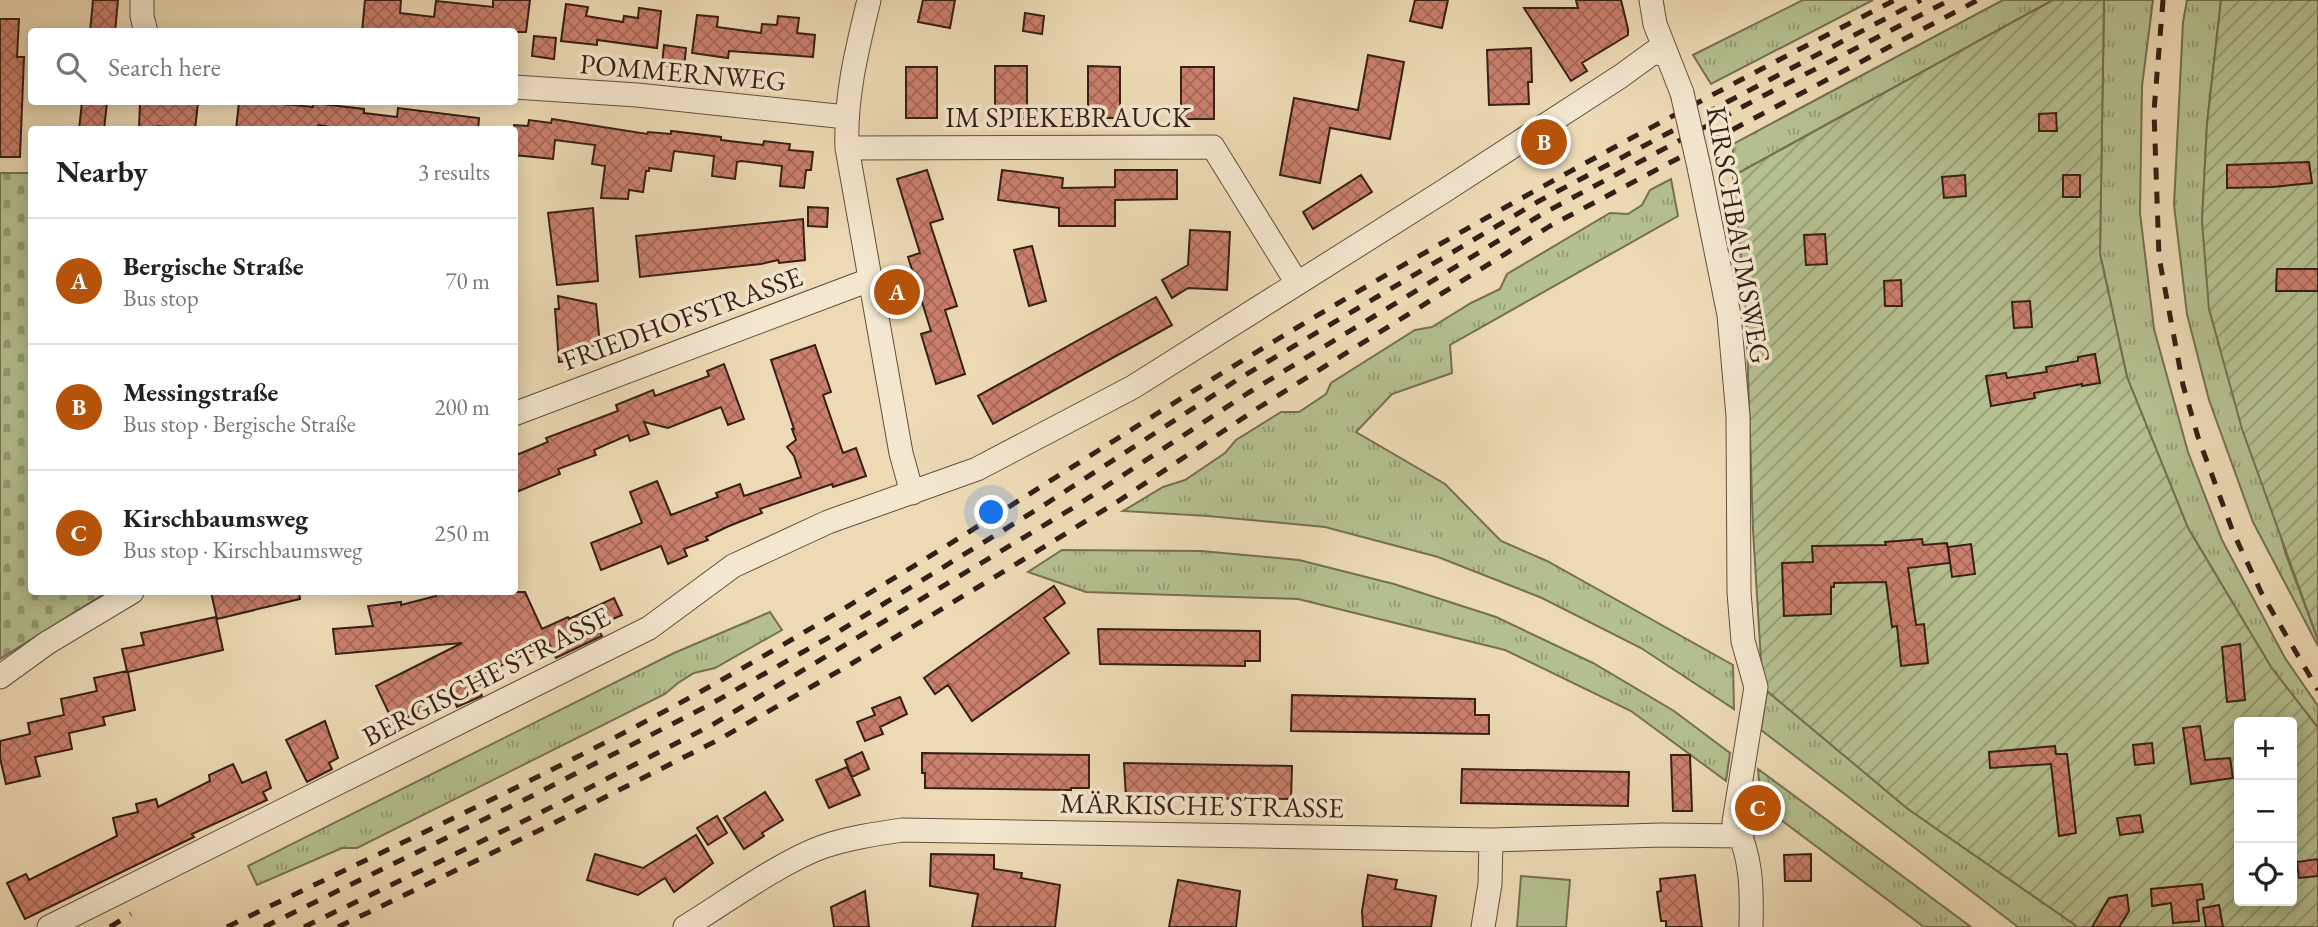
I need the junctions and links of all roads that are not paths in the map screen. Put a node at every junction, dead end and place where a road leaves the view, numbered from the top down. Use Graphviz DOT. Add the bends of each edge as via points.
graph roads {
  1 [pos="142,0"];
  2 [pos="869,0"];
  3 [pos="1651,0"];
  4 [pos="145,28"];
  5 [pos="1666,55"];
  6 [pos="518,87"];
  7 [pos="846,117"];
  8 [pos="847,148"];
  9 [pos="872,279"];
  10 [pos="1297,283"];
  11 [pos="518,412"];
  12 [pos="912,493"];
  13 [pos="127,595"];
  14 [pos="0,677"];
  15 [pos="1742,836"];
  16 [pos="1491,840"];
  17 [pos="49,927"];
  18 [pos="685,927"];
  19 [pos="1483,927"];
  20 [pos="1751,927"];
  1 -- 4 [label="street"];
  2 -- 7 [label="street"];
  3 -- 5 [label="street, KIRSCHBAUMSWEG"];
  5 -- 10 [label="street, BERGISCHE STRASSE" via="1648,55"];
  5 -- 15 [label="street, KIRSCHBAUMSWEG, bridge" via="1682,93 1731,326 1738,416 1739,592 1743,641 1756,687 1734,822"];
  6 -- 7 [label="street, POMMERNWEG"];
  7 -- 8 [label="street"];
  8 -- 9 [label="street"];
  8 -- 10 [label="street, IM SPIEKEBRAUCK" via="1213,148"];
  9 -- 11 [label="street, FRIEDHOFSTRASSE"];
  9 -- 12 [label="street"];
  10 -- 12 [label="street, BERGISCHE STRASSE" via="1111,399 977,469"];
  12 -- 17 [label="street, BERGISCHE STRASSE" via="828,522 733,566 649,628"];
  13 -- 14 [label="street"];
  15 -- 16 [label="street, MÄRKISCHE STRASSE"];
  15 -- 20 [label="street, KIRSCHBAUMSWEG" via="1750,865"];
  16 -- 18 [label="street, MÄRKISCHE STRASSE" via="902,830 821,848"];
  16 -- 19 [label="street"];
}
